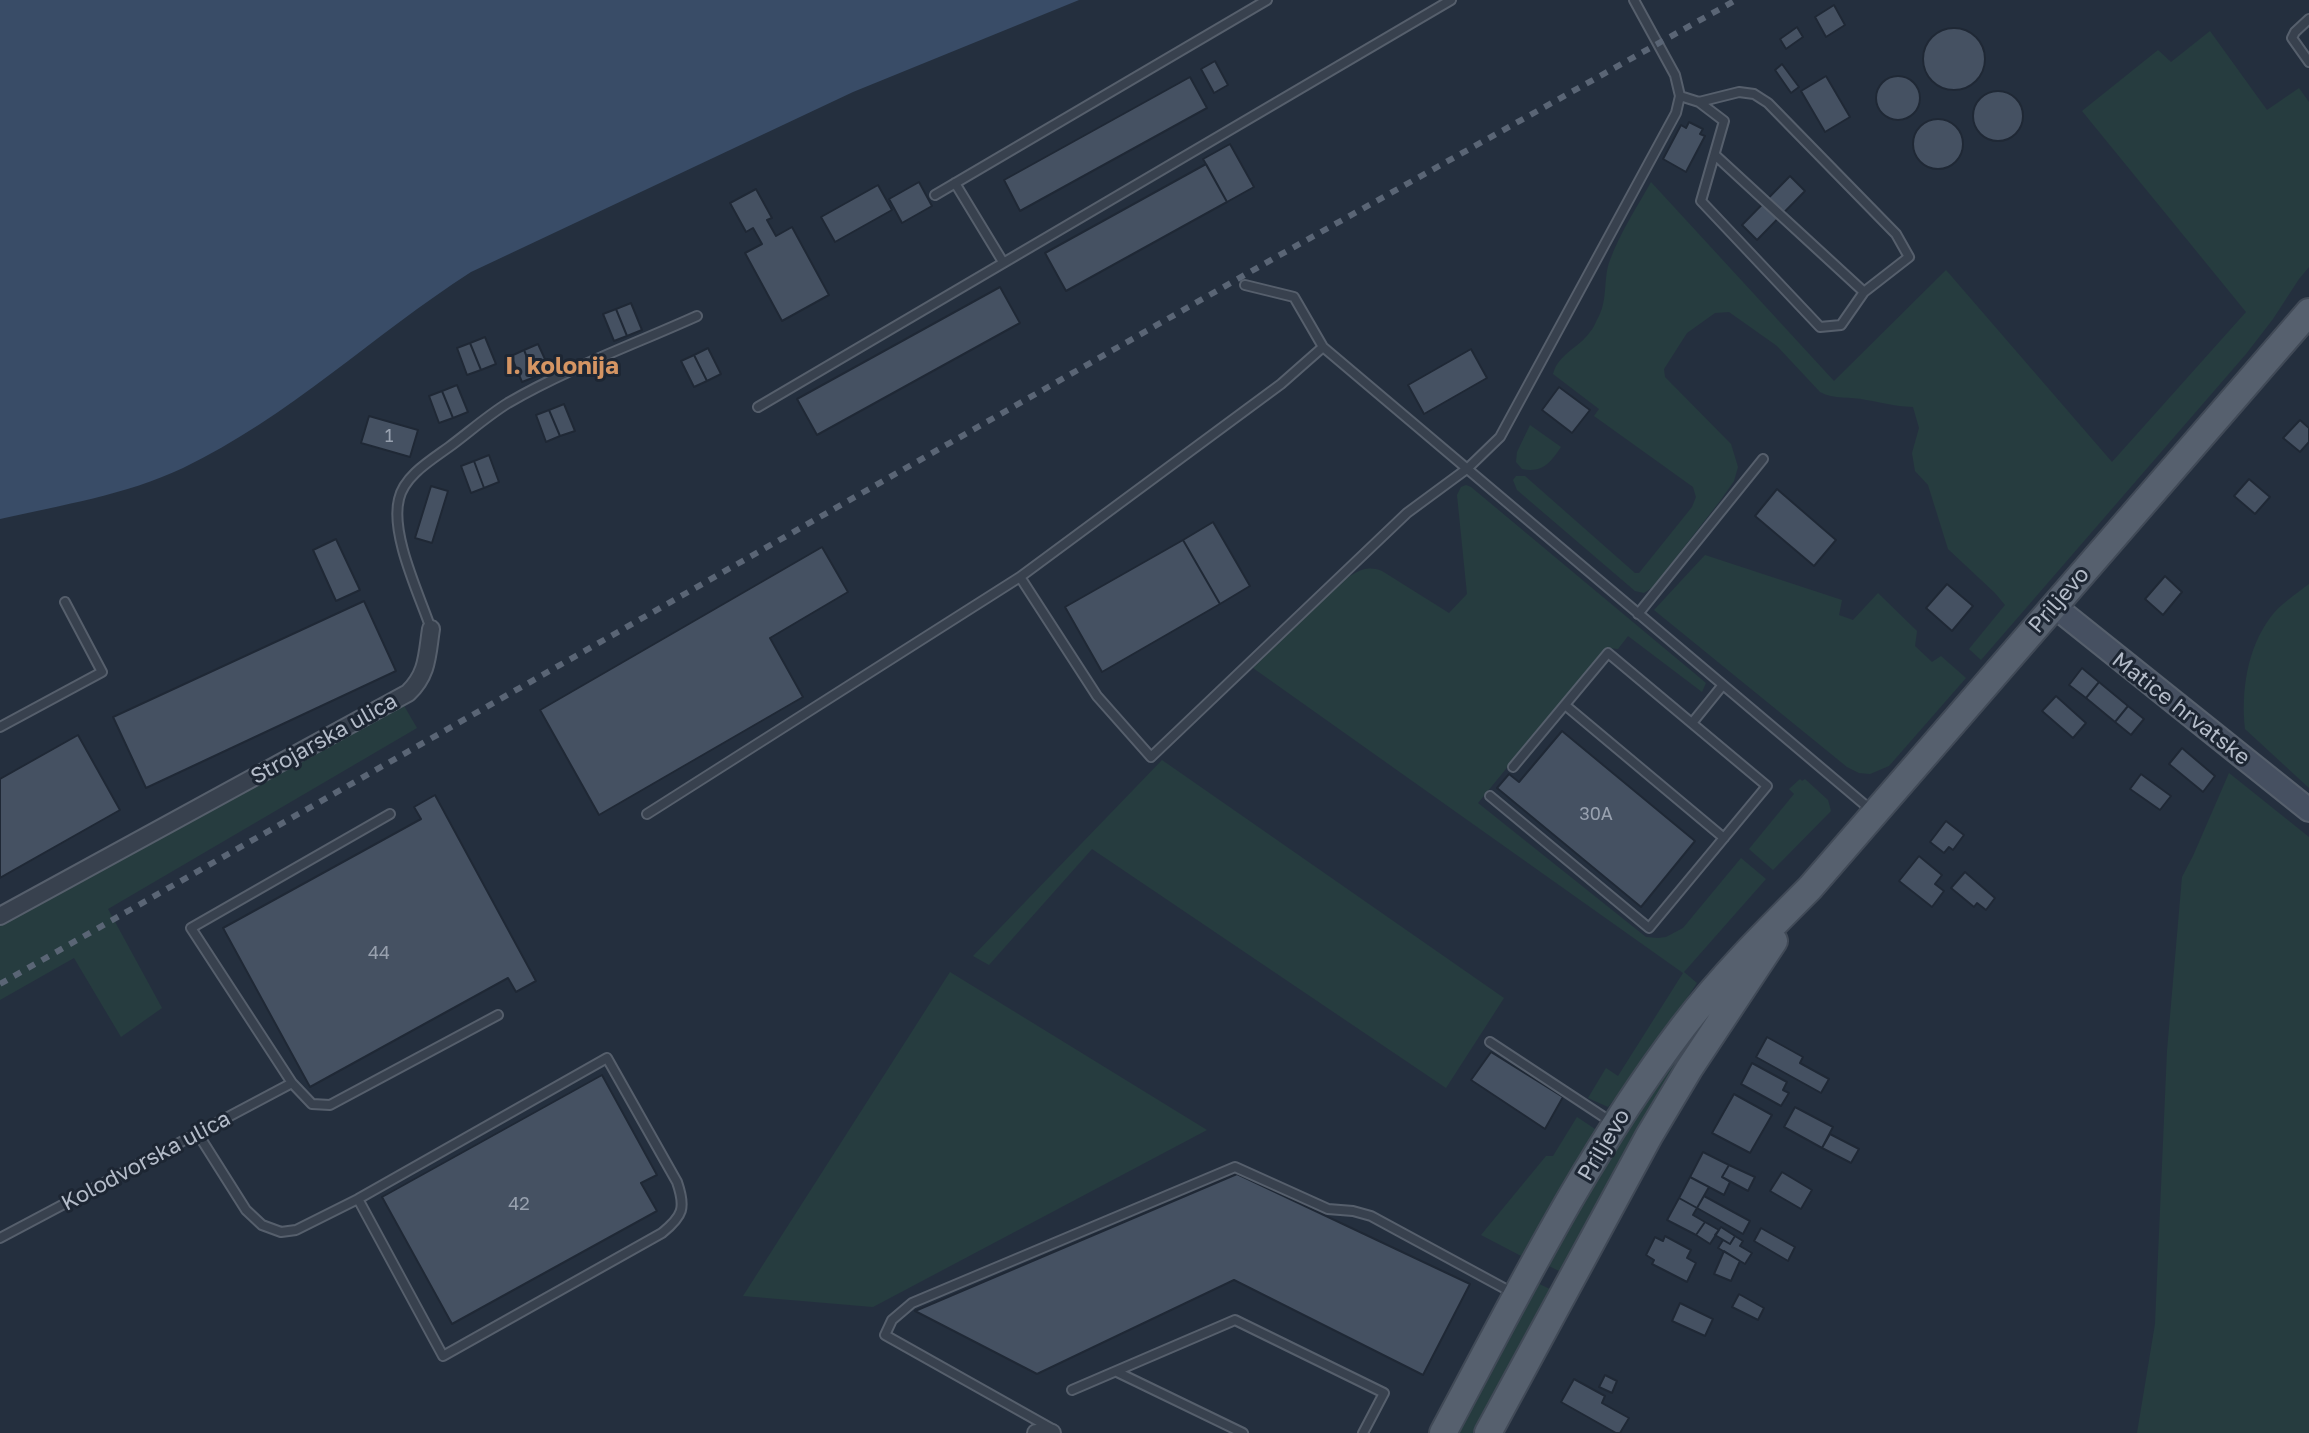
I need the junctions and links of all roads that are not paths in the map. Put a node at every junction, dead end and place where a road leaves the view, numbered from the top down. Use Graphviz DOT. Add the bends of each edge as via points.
graph roads {
  1 [pos="1267,0"];
  2 [pos="1451,0"];
  3 [pos="1634,0"];
  4 [pos="2309,19"];
  5 [pos="2309,62"];
  6 [pos="1680,96"];
  7 [pos="1699,102"];
  8 [pos="1715,155"];
  9 [pos="955,183"];
  10 [pos="935,195"];
  11 [pos="1003,262"];
  12 [pos="1245,285"];
  13 [pos="1864,292"];
  14 [pos="2309,312"];
  15 [pos="697,316"];
  16 [pos="1323,347"];
  17 [pos="758,407"];
  18 [pos="1763,459"];
  19 [pos="1468,468"];
  20 [pos="1020,577"];
  21 [pos="65,602"];
  22 [pos="2054,606"];
  23 [pos="1638,614"];
  24 [pos="431,629"];
  25 [pos="1722,686"];
  26 [pos="1565,705"];
  27 [pos="1692,723"];
  28 [pos="0,727"];
  29 [pos="1513,767"];
  30 [pos="1490,796"];
  31 [pos="2309,810"];
  32 [pos="1874,813"];
  33 [pos="390,814"];
  34 [pos="647,814"];
  35 [pos="1724,838"];
  36 [pos="1810,888"];
  37 [pos="0,916"];
  38 [pos="498,1015"];
  39 [pos="1490,1042"];
  40 [pos="292,1083"];
  41 [pos="1615,1125"];
  42 [pos="198,1134"];
  43 [pos="358,1199"];
  44 [pos="0,1238"];
  45 [pos="1517,1296"];
  46 [pos="1117,1372"];
  47 [pos="1072,1390"];
  48 [pos="1036,1433"];
  49 [pos="1052,1433"];
  50 [pos="1059,1433"];
  51 [pos="1243,1433"];
  52 [pos="1363,1433"];
  53 [pos="1443,1433"];
  54 [pos="1488,1433"];
  1 -- 9 [label="lane"];
  2 -- 11 [label="lane"];
  3 -- 6 [label="lane" via="1675,75"];
  4 -- 5 [label="lane" via="2292,38"];
  6 -- 7 [label="lane"];
  6 -- 19 [label="lane" via="1676,113 1500,437"];
  7 -- 8 [label="lane" via="1724,121"];
  7 -- 13 [label="lane" via="1739,92 1768,103 1896,234 1909,257"];
  8 -- 13 [label="lane"];
  8 -- 13 [label="lane" via="1701,201 1820,327 1841,325"];
  9 -- 10 [label="lane"];
  9 -- 11 [label="lane"];
  11 -- 17 [label="lane"];
  12 -- 16 [label="lane" via="1294,297"];
  14 -- 22 [label="main road, Priljevo"];
  15 -- 24 [label="lane, Strojarska ulica" via="505,405 408,481 399,496 398,528"];
  16 -- 19 [label="lane"];
  16 -- 20 [label="lane" via="1281,384"];
  18 -- 23 [label="lane"];
  19 -- 20 [label="lane" via="1407,513 1151,757 1097,696"];
  19 -- 23 [label="lane"];
  20 -- 34 [label="lane"];
  21 -- 28 [label="lane" via="102,672"];
  22 -- 31 [label="main road, Matice hrvatske"];
  22 -- 32 [label="main road, Priljevo"];
  23 -- 25 [label="lane"];
  24 -- 37 [label="street, Strojarska ulica" via="420,682 408,693"];
  25 -- 27 [label="lane"];
  25 -- 32 [label="lane"];
  26 -- 27 [label="lane" via="1608,653"];
  26 -- 29 [label="lane"];
  26 -- 35 [label="lane"];
  27 -- 35 [label="lane" via="1767,786"];
  30 -- 35 [label="lane" via="1649,928"];
  32 -- 36 [label="main road, Priljevo"];
  33 -- 40 [label="lane" via="191,928"];
  36 -- 41 [label="main road, Priljevo" via="1711,992"];
  36 -- 54 [label="main road, Priljevo" via="1649,1136"];
  38 -- 40 [label="lane" via="330,1105 312,1104"];
  39 -- 41 [label="lane"];
  40 -- 42 [label="lane, Kolodvorska ulica"];
  41 -- 45 [label="main road, Priljevo"];
  42 -- 43 [label="lane" via="246,1210 262,1225 281,1232 296,1230"];
  42 -- 44 [label="lane, Kolodvorska ulica"];
  43 -- 43 [label="lane" via="607,1058 677,1182 682,1212 662,1233 443,1356"];
  45 -- 50 [label="lane" via="1371,1216 1328,1209 1235,1167 912,1303 892,1320 885,1335"];
  45 -- 53 [label="main road, Priljevo"];
  46 -- 47 [label="lane"];
  46 -- 51 [label="lane"];
  46 -- 52 [label="lane" via="1235,1320 1384,1393"];
  48 -- 49 [label="street"];
}
